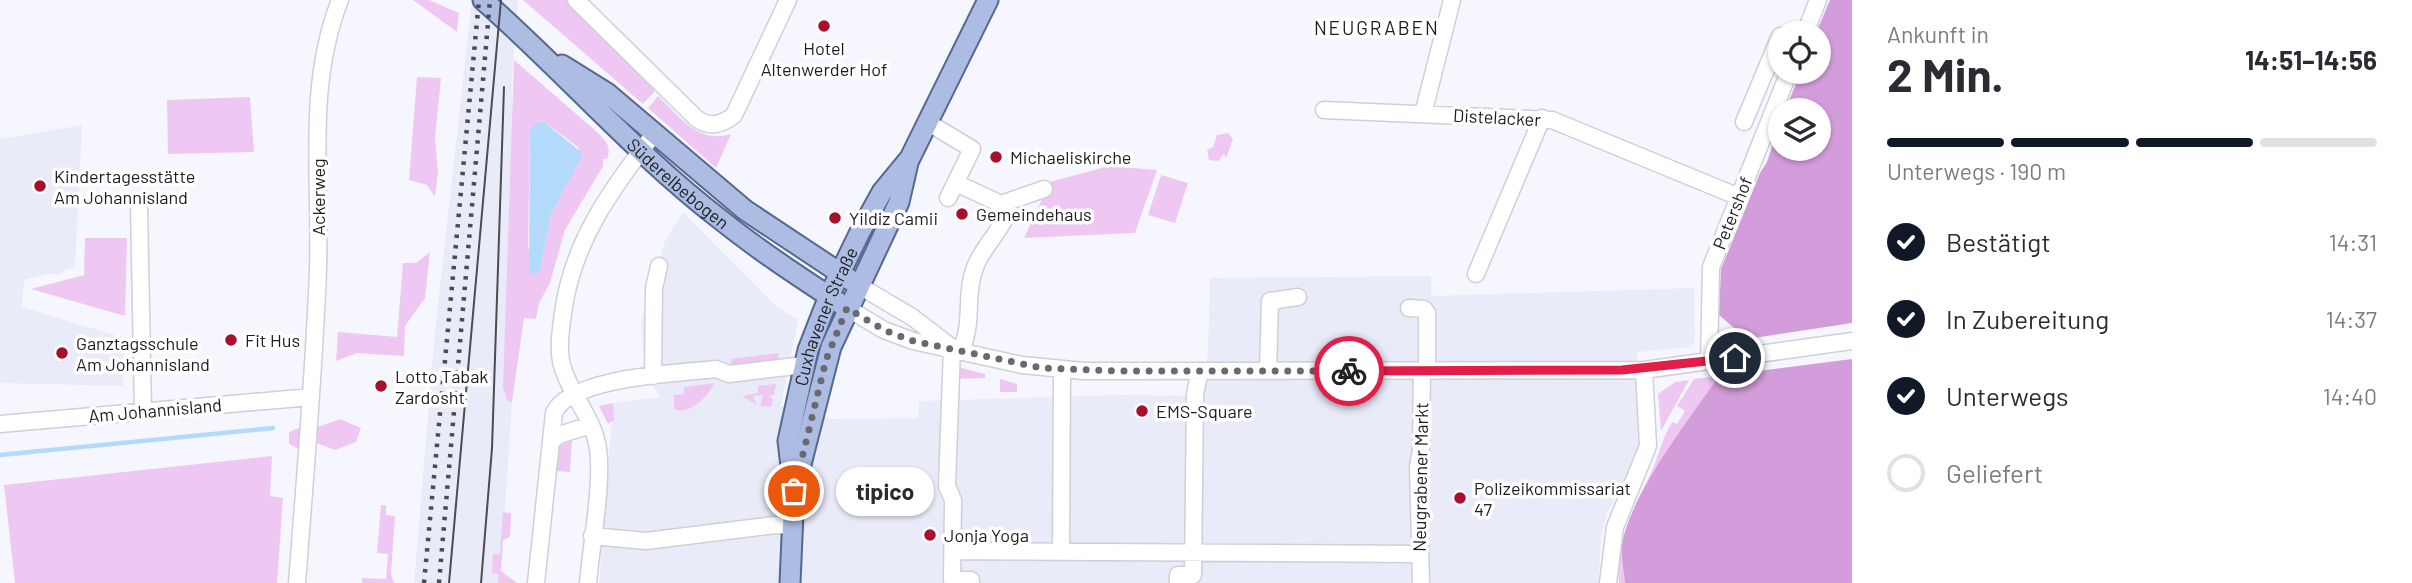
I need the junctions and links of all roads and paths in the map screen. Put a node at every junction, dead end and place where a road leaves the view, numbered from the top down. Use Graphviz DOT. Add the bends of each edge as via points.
graph roads {
  1 [pos="340,0"];
  2 [pos="483,0"];
  3 [pos="576,0"];
  4 [pos="788,0"];
  5 [pos="989,0"];
  6 [pos="1452,0"];
  7 [pos="1818,0"];
  8 [pos="1810,21"];
  9 [pos="1768,65"];
  10 [pos="1784,84"];
  11 [pos="1325,110"];
  12 [pos="1423,114"];
  13 [pos="1542,118"];
  14 [pos="927,122"];
  15 [pos="1744,122"];
  16 [pos="648,142"];
  17 [pos="910,158"];
  18 [pos="1044,190"];
  19 [pos="1739,197"];
  20 [pos="1008,202"];
  21 [pos="139,207"];
  22 [pos="659,266"];
  23 [pos="839,274"];
  24 [pos="1476,274"];
  25 [pos="858,285"];
  26 [pos="829,296"];
  27 [pos="1298,298"];
  28 [pos="847,308"];
  29 [pos="1409,308"];
  30 [pos="1852,341"];
  31 [pos="957,349"];
  32 [pos="1709,361"];
  33 [pos="804,365"];
  34 [pos="1062,370"];
  35 [pos="1644,370"];
  36 [pos="1200,371"];
  37 [pos="1268,371"];
  38 [pos="1424,371"];
  39 [pos="653,376"];
  40 [pos="311,397"];
  41 [pos="575,397"];
  42 [pos="143,410"];
  43 [pos="0,424"];
  44 [pos="591,425"];
  45 [pos="551,442"];
  46 [pos="794,491"];
  47 [pos="792,526"];
  48 [pos="592,536"];
  49 [pos="953,551"];
  50 [pos="971,551"];
  51 [pos="1061,552"];
  52 [pos="1186,553"];
  53 [pos="1418,554"];
  54 [pos="1178,579"];
  55 [pos="952,582"];
  56 [pos="971,582"];
  57 [pos="297,583"];
  58 [pos="536,583"];
  59 [pos="588,583"];
  60 [pos="790,583"];
  61 [pos="1420,583"];
  62 [pos="1608,583"];
  1 -- 40 [label="street, Ackerweg" via="325,45 318,113 318,267"];
  2 -- 16 [label="main road, Süderelbebogen" via="543,53 607,93"];
  3 -- 4 [label="street" via="702,123 727,121 740,104"];
  5 -- 14 [label="main road, Cuxhavener Straße"];
  6 -- 12 [label="street"];
  7 -- 8 [label="street"];
  9 -- 15 [label="street"];
  10 -- 19 [label="street, Petershof"];
  11 -- 12 [label="street, Distelacker"];
  12 -- 13 [label="street, Distelacker"];
  13 -- 19 [label="street, Distelacker"];
  13 -- 24 [label="street"];
  14 -- 17 [label="main road, Cuxhavener Straße"];
  14 -- 20 [label="street" via="972,149 952,191"];
  16 -- 23 [label="main road, Süderelbebogen"];
  16 -- 26 [label="main road, Süderelbebogen" via="719,220"];
  16 -- 41 [label="street" via="596,215 570,276 559,349"];
  17 -- 23 [label="main road, Cuxhavener Straße" via="882,192"];
  17 -- 25 [label="main road, Cuxhavener Straße" via="899,202"];
  18 -- 20 [label="street"];
  19 -- 32 [label="street, Petershof" via="1709,275"];
  20 -- 31 [label="street" via="994,237 975,265 968,335"];
  21 -- 42 [label="street"];
  22 -- 39 [label="street" via="654,288"];
  23 -- 25 [label="main road, Süderelbebogen"];
  23 -- 26 [label="main road, Cuxhavener Straße"];
  25 -- 28 [label="main road, Cuxhavener Straße"];
  25 -- 31 [label="street"];
  26 -- 28 [label="main road, Süderelbebogen"];
  26 -- 33 [label="main road, Cuxhavener Straße"];
  27 -- 37 [label="street" via="1270,301"];
  28 -- 31 [label="street" via="884,330"];
  28 -- 46 [label="main road, Cuxhavener Straße" via="826,360"];
  29 -- 38 [label="street, Neugrabener Markt" via="1427,313"];
  30 -- 32 [label="street"];
  31 -- 34 [label="street"];
  31 -- 49 [label="street" via="947,486 953,500"];
  32 -- 35 [label="street"];
  33 -- 39 [label="street" via="729,374 716,369"];
  33 -- 46 [label="main road, Cuxhavener Straße" via="788,441"];
  34 -- 36 [label="street"];
  34 -- 51 [label="street"];
  35 -- 38 [label="street"];
  35 -- 62 [label="street" via="1648,446 1615,527"];
  36 -- 37 [label="street"];
  36 -- 52 [label="street"];
  37 -- 38 [label="street"];
  38 -- 53 [label="street, Neugrabener Markt"];
  39 -- 41 [label="street" via="599,383"];
  40 -- 42 [label="street, Am Johannisland"];
  40 -- 57 [label="street, Ackerweg"];
  41 -- 44 [label="street"];
  41 -- 45 [label="street" via="554,410"];
  42 -- 43 [label="street, Am Johannisland"];
  44 -- 45 [label="street"];
  44 -- 48 [label="street" via="599,454"];
  45 -- 58 [label="street"];
  46 -- 47 [label="main road, Cuxhavener Straße"];
  47 -- 48 [label="street" via="646,541"];
  47 -- 60 [label="main road, Cuxhavener Straße"];
  48 -- 59 [label="street"];
  49 -- 50 [label="street"];
  49 -- 55 [label="street"];
  50 -- 51 [label="street"];
  50 -- 56 [label="street"];
  51 -- 52 [label="street"];
  52 -- 53 [label="street"];
  52 -- 54 [label="street" via="1193,575"];
  53 -- 61 [label="street, Neugrabener Markt"];
  55 -- 56 [label="street"];
}
